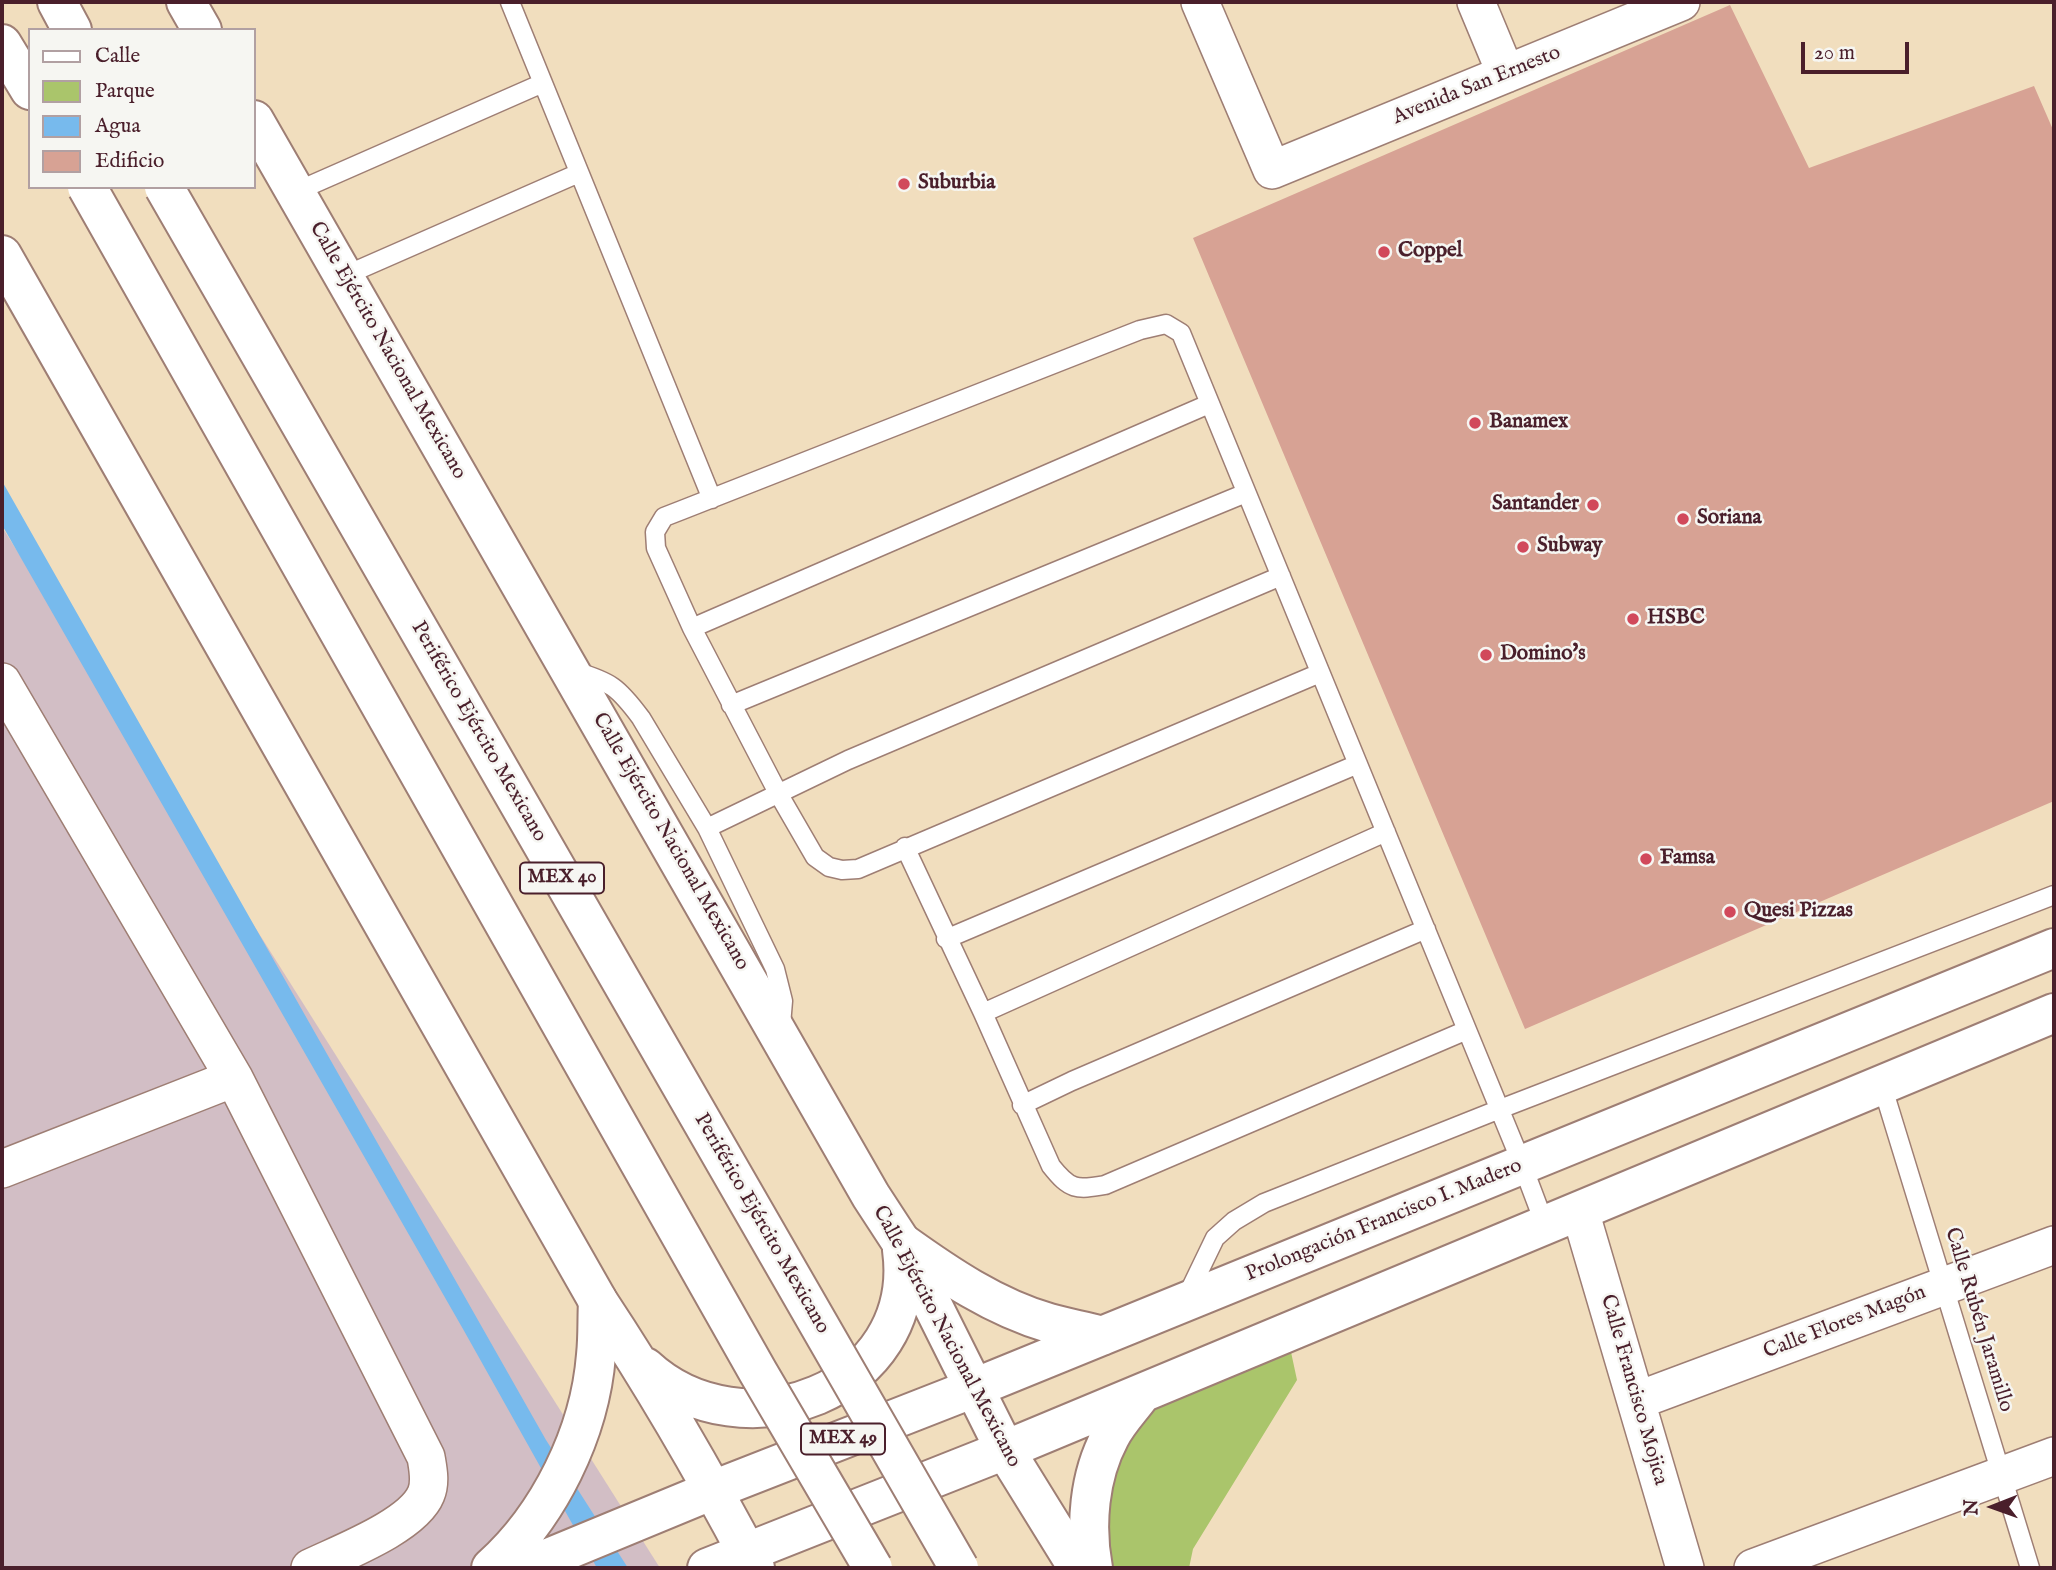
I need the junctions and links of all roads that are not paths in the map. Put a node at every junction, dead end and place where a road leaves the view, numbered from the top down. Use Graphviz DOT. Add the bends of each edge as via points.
graph roads {
  1 [pos="57,2"];
  2 [pos="186,2"];
  3 [pos="510,2"];
  4 [pos="1200,2"];
  5 [pos="1476,2"];
  6 [pos="1681,2"];
  7 [pos="71,28"];
  8 [pos="201,28"];
  9 [pos="2,44"];
  10 [pos="1506,74"];
  11 [pos="543,83"];
  12 [pos="28,87"];
  13 [pos="256,124"];
  14 [pos="579,173"];
  15 [pos="88,189"];
  16 [pos="165,189"];
  17 [pos="295,192"];
  18 [pos="2,255"];
  19 [pos="344,276"];
  20 [pos="1209,404"];
  21 [pos="1246,493"];
  22 [pos="712,499"];
  23 [pos="1281,576"];
  24 [pos="692,628"];
  25 [pos="570,670"];
  26 [pos="1320,673"];
  27 [pos="2,682"];
  28 [pos="731,705"];
  29 [pos="1358,764"];
  30 [pos="778,793"];
  31 [pos="706,828"];
  32 [pos="1386,832"];
  33 [pos="905,847"];
  34 [pos="2054,895"];
  35 [pos="1426,929"];
  36 [pos="946,939"];
  37 [pos="2054,948"];
  38 [pos="983,1013"];
  39 [pos="2054,1013"];
  40 [pos="1467,1030"];
  41 [pos="781,1036"];
  42 [pos="234,1078"];
  43 [pos="1882,1085"];
  44 [pos="1022,1105"];
  45 [pos="1500,1109"];
  46 [pos="1522,1164"];
  47 [pos="2,1169"];
  48 [pos="1580,1211"];
  49 [pos="1545,1225"];
  50 [pos="901,1242"];
  51 [pos="2054,1245"];
  52 [pos="1944,1286"];
  53 [pos="598,1301"];
  54 [pos="1185,1302"];
  55 [pos="1102,1336"];
  56 [pos="636,1358"];
  57 [pos="974,1388"];
  58 [pos="1142,1393"];
  59 [pos="1636,1401"];
  60 [pos="1005,1450"];
  61 [pos="2054,1456"];
  62 [pos="2001,1476"];
  63 [pos="713,1490"];
  64 [pos="750,1560"];
  65 [pos="310,1568"];
  66 [pos="491,1568"];
  67 [pos="524,1568"];
  68 [pos="707,1568"];
  69 [pos="873,1568"];
  70 [pos="959,1568"];
  71 [pos="1078,1568"];
  72 [pos="1093,1568"];
  73 [pos="1685,1568"];
  74 [pos="1753,1568"];
  75 [pos="2030,1568"];
  1 -- 7 [label="main road"];
  2 -- 8 [label="main road"];
  3 -- 11 [label="lane"];
  4 -- 10 [label="street, Avenida San Ernesto" via="1272,170"];
  5 -- 10 [label="street"];
  6 -- 10 [label="street, Avenida San Ernesto"];
  9 -- 12 [label="main road"];
  11 -- 14 [label="lane"];
  11 -- 17 [label="lane"];
  13 -- 17 [label="main road, Calle Ejército Nacional Mexicano"];
  14 -- 19 [label="lane"];
  14 -- 22 [label="lane"];
  15 -- 69 [label="main road, MEX 40, bridge"];
  16 -- 70 [label="main road, Periférico Ejército Mexicano / MEX 40, bridge"];
  17 -- 19 [label="main road, Calle Ejército Nacional Mexicano"];
  18 -- 53 [label="main road"];
  19 -- 25 [label="main road, Calle Ejército Nacional Mexicano"];
  20 -- 21 [label="lane"];
  20 -- 22 [label="lane" via="1181,333 1166,324 1140,330"];
  20 -- 24 [label="lane"];
  21 -- 23 [label="lane"];
  21 -- 28 [label="lane"];
  22 -- 24 [label="lane" via="664,517 655,532 656,548"];
  23 -- 26 [label="lane"];
  23 -- 30 [label="lane"];
  24 -- 28 [label="lane"];
  25 -- 31 [label="lane" via="611,684 629,701"];
  25 -- 41 [label="main road, Calle Ejército Nacional Mexicano"];
  26 -- 29 [label="lane"];
  26 -- 33 [label="lane"];
  27 -- 42 [label="street"];
  28 -- 30 [label="lane"];
  29 -- 32 [label="lane"];
  29 -- 36 [label="lane"];
  30 -- 31 [label="lane"];
  30 -- 33 [label="lane" via="814,857 829,867 858,869"];
  31 -- 41 [label="lane" via="775,969 783,1001"];
  32 -- 35 [label="lane"];
  32 -- 38 [label="lane"];
  33 -- 36 [label="lane"];
  34 -- 45 [label="lane"];
  35 -- 40 [label="lane"];
  35 -- 44 [label="lane"];
  36 -- 38 [label="lane"];
  37 -- 46 [label="main road, Prolongación Francisco I. Madero"];
  38 -- 44 [label="lane"];
  39 -- 43 [label="main road"];
  40 -- 44 [label="lane" via="1105,1185 1080,1189 1065,1184 1051,1166"];
  40 -- 45 [label="lane"];
  41 -- 50 [label="main road, Calle Ejército Nacional Mexicano"];
  42 -- 47 [label="street"];
  42 -- 65 [label="street" via="426,1457 427,1493 408,1518"];
  43 -- 48 [label="main road"];
  43 -- 52 [label="lane, Calle Rubén Jaramillo"];
  45 -- 46 [label="lane"];
  45 -- 54 [label="lane" via="1264,1203 1234,1221 1215,1238"];
  46 -- 49 [label="lane"];
  46 -- 54 [label="main road, Prolongación Francisco I. Madero"];
  48 -- 49 [label="main road"];
  48 -- 59 [label="street, Calle Francisco Mojica"];
  49 -- 58 [label="main road"];
  50 -- 55 [label="main road" via="946,1275 996,1302"];
  50 -- 56 [label="main road" via="902,1295 881,1345 863,1366 816,1397 761,1409 705,1402 679,1391"];
  50 -- 57 [label="main road, Calle Ejército Nacional Mexicano"];
  51 -- 52 [label="street, Calle Flores Magón"];
  52 -- 59 [label="street, Calle Flores Magón"];
  52 -- 62 [label="lane, Calle Rubén Jaramillo"];
  53 -- 56 [label="main road"];
  53 -- 66 [label="main road" via="596,1357 586,1412 566,1464 538,1513"];
  54 -- 55 [label="main road, Prolongación Francisco I. Madero"];
  55 -- 57 [label="main road, Prolongación Francisco I. Madero"];
  56 -- 63 [label="main road"];
  57 -- 60 [label="main road, Calle Ejército Nacional Mexicano"];
  57 -- 63 [label="main road, Prolongación Francisco I. Madero / MEX 49"];
  58 -- 60 [label="main road"];
  58 -- 72 [label="main road" via="1110,1437 1091,1488 1088,1542"];
  59 -- 73 [label="street, Calle Francisco Mojica"];
  60 -- 64 [label="main road"];
  60 -- 71 [label="main road, Calle Ejército Nacional Mexicano"];
  61 -- 62 [label="street"];
  62 -- 74 [label="street"];
  62 -- 75 [label="lane, Calle Rubén Jaramillo"];
  63 -- 64 [label="main road"];
  63 -- 67 [label="main road, MEX 49"];
  64 -- 68 [label="main road"];
}
